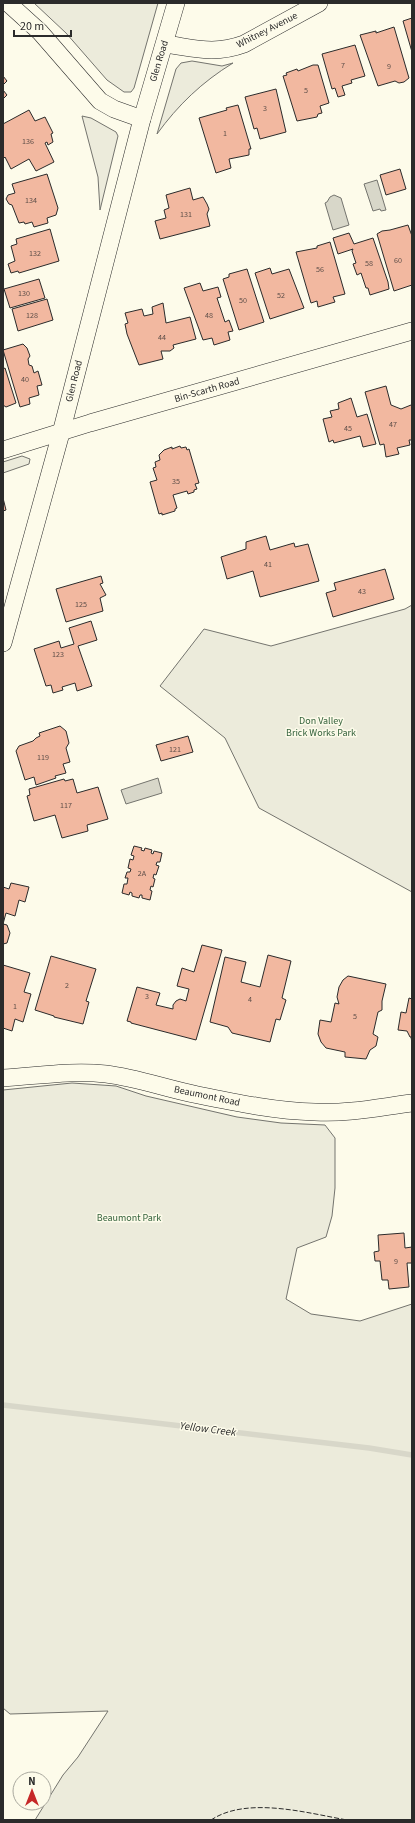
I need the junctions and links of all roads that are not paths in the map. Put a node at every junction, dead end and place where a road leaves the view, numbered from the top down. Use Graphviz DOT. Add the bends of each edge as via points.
graph roads {
  1 [pos="8,3"];
  2 [pos="176,3"];
  3 [pos="319,3"];
  4 [pos="165,44"];
  5 [pos="142,119"];
  6 [pos="412,331"];
  7 [pos="61,433"];
  8 [pos="3,450"];
  9 [pos="3,643"];
  10 [pos="3,1078"];
  11 [pos="412,1103"];
  1 -- 5 [label="street" via="40,32 100,101"];
  2 -- 4 [label="street, Glen Road"];
  3 -- 4 [label="street, Whitney Avenue" via="233,48 209,50"];
  4 -- 5 [label="street, Glen Road"];
  5 -- 7 [label="street, Glen Road"];
  6 -- 7 [label="street, Bin-Scarth Road"];
  7 -- 8 [label="street, Bin-Scarth Road"];
  7 -- 9 [label="street, Glen Road"];
  10 -- 11 [label="street, Beaumont Road" via="73,1073 105,1074 241,1104 316,1112 354,1111"];
}
